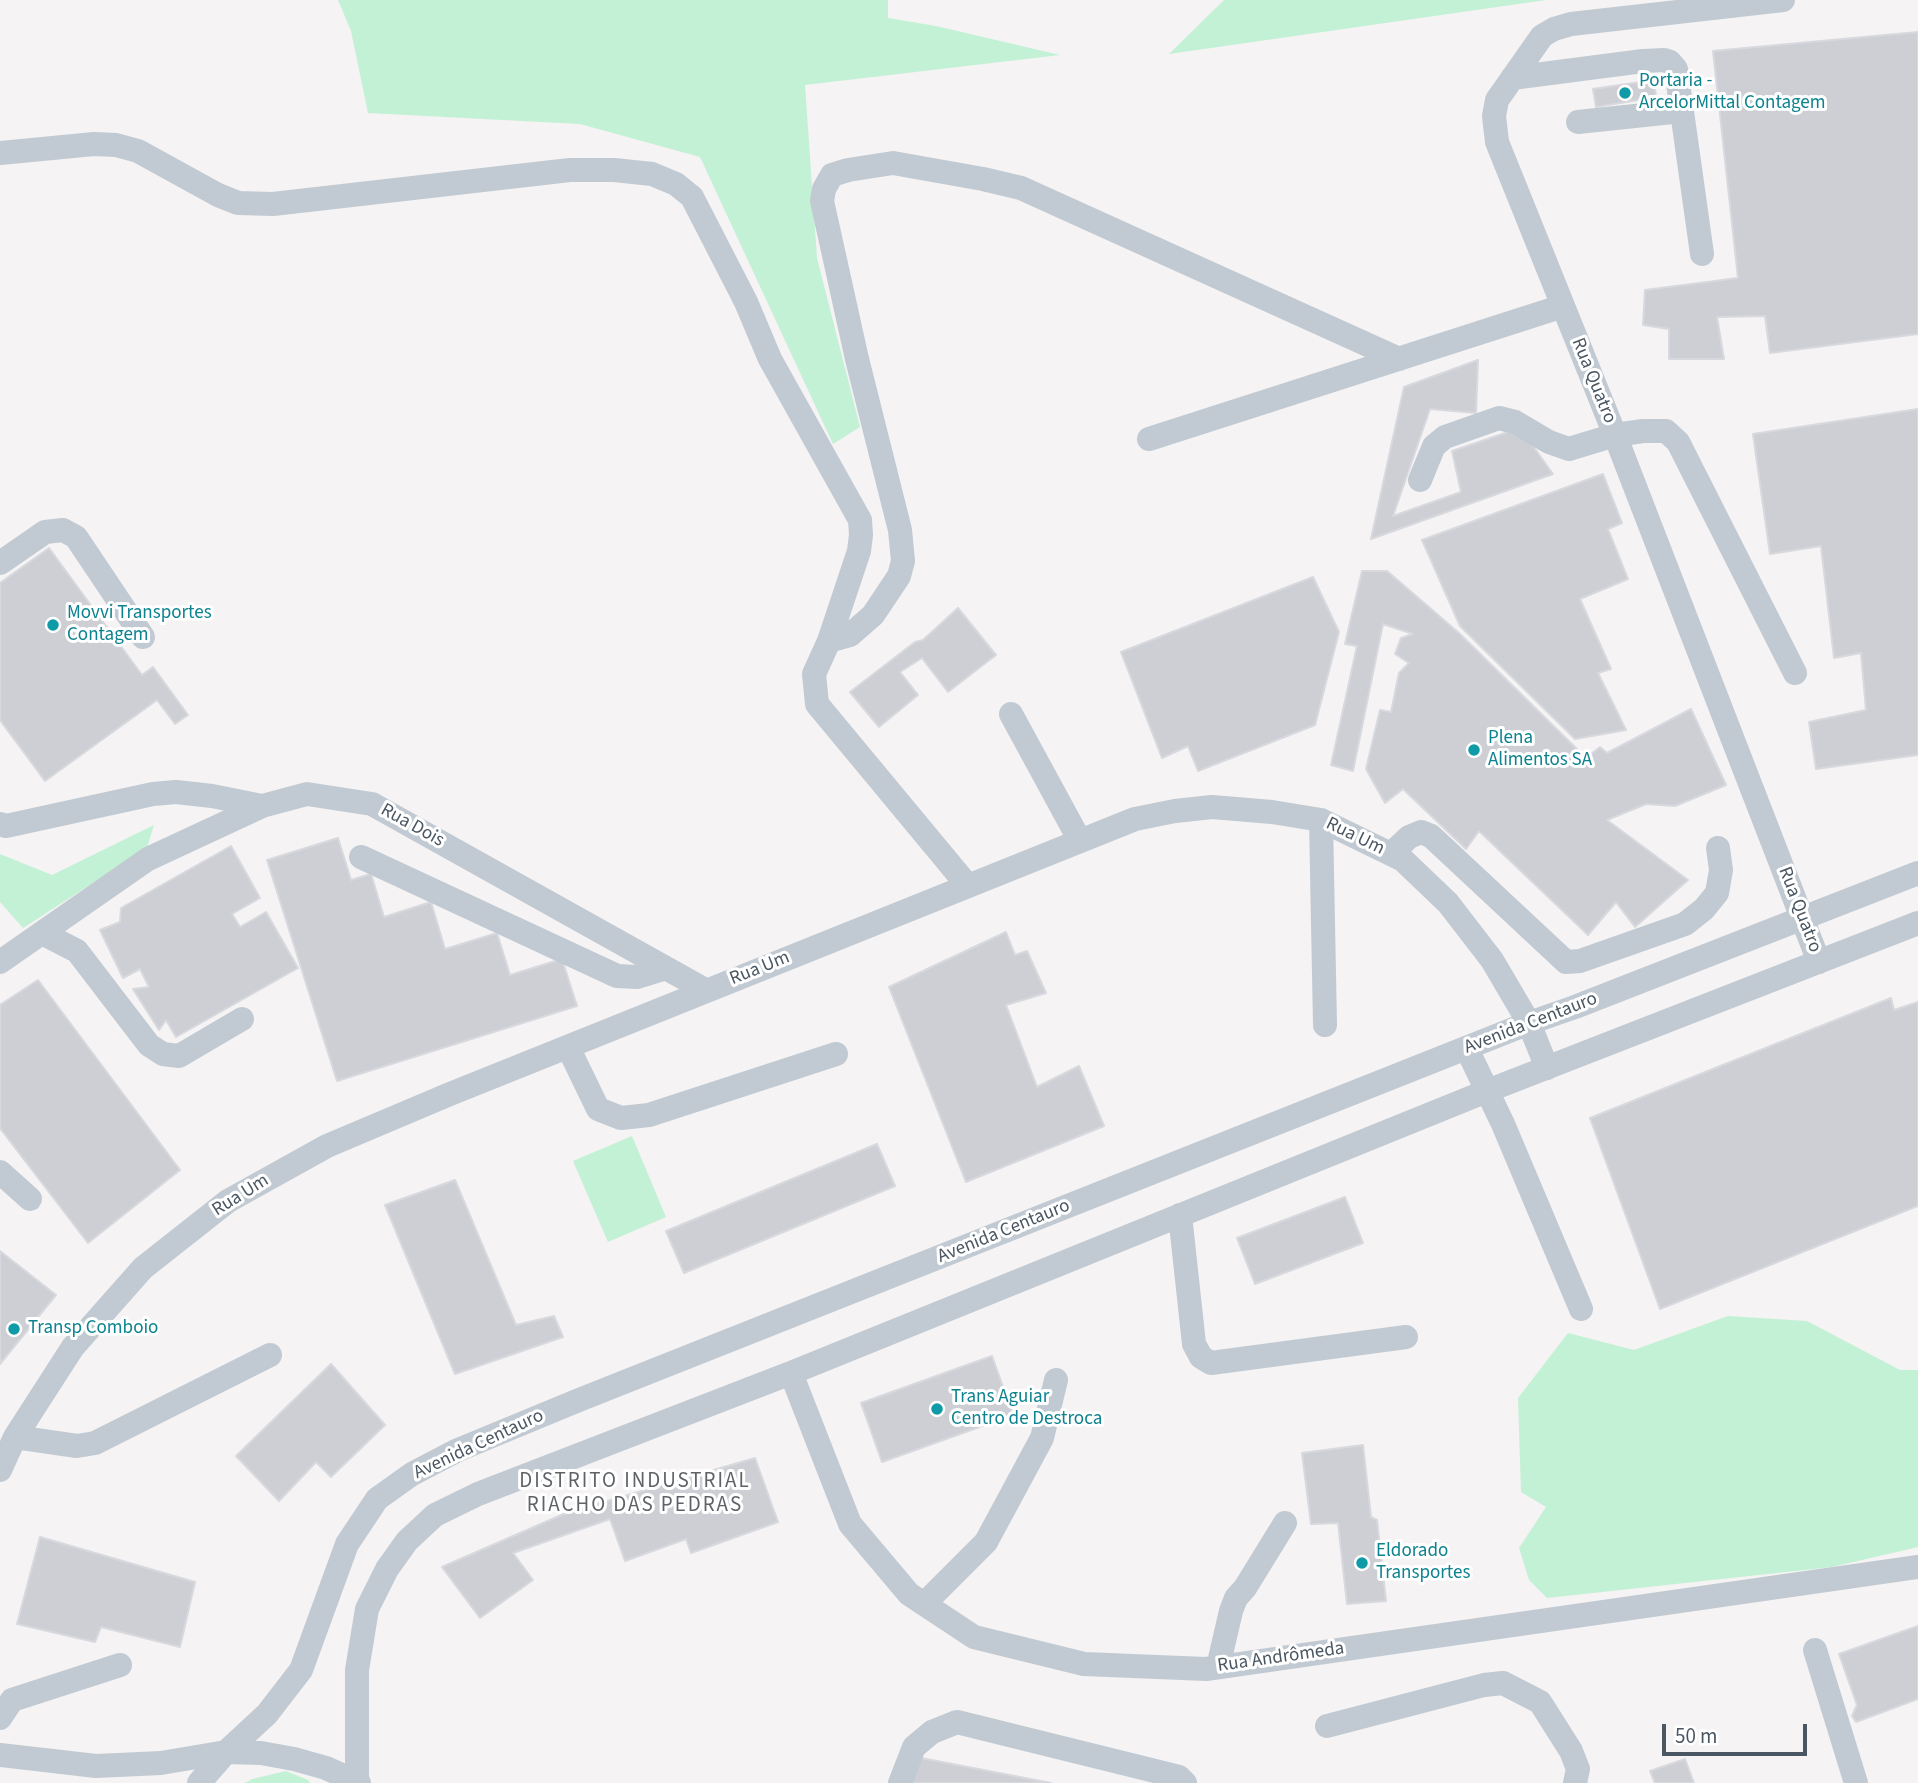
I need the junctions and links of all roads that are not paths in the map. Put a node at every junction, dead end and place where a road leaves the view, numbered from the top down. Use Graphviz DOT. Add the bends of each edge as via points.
graph roads {
  1 [pos="1783,0"];
  2 [pos="1512,78"];
  3 [pos="1682,111"];
  4 [pos="1578,122"];
  5 [pos="0,153"];
  6 [pos="1702,254"];
  7 [pos="1563,306"];
  8 [pos="1399,359"];
  9 [pos="1615,435"];
  10 [pos="1149,439"];
  11 [pos="1420,480"];
  12 [pos="0,563"];
  13 [pos="144,637"];
  14 [pos="829,640"];
  15 [pos="1795,673"];
  16 [pos="1011,714"];
  17 [pos="262,806"];
  18 [pos="1321,820"];
  19 [pos="0,824"];
  20 [pos="1080,841"];
  21 [pos="1718,848"];
  22 [pos="1391,854"];
  23 [pos="361,857"];
  24 [pos="1918,873"];
  25 [pos="968,886"];
  26 [pos="1802,917"];
  27 [pos="1918,923"];
  28 [pos="42,933"];
  29 [pos="0,962"];
  30 [pos="1819,962"];
  31 [pos="666,968"];
  32 [pos="707,991"];
  33 [pos="242,1019"];
  34 [pos="1529,1023"];
  35 [pos="1325,1025"];
  36 [pos="568,1046"];
  37 [pos="1467,1049"];
  38 [pos="836,1054"];
  39 [pos="1547,1068"];
  40 [pos="1488,1091"];
  41 [pos="0,1172"];
  42 [pos="30,1199"];
  43 [pos="1180,1215"];
  44 [pos="1581,1309"];
  45 [pos="1406,1337"];
  46 [pos="270,1355"];
  47 [pos="791,1373"];
  48 [pos="1056,1380"];
  49 [pos="15,1437"];
  50 [pos="0,1471"];
  51 [pos="1285,1523"];
  52 [pos="1918,1567"];
  53 [pos="924,1604"];
  54 [pos="1815,1650"];
  55 [pos="120,1665"];
  56 [pos="1218,1667"];
  57 [pos="0,1718"];
  58 [pos="1327,1726"];
  59 [pos="226,1752"];
  60 [pos="0,1755"];
  61 [pos="199,1783"];
  62 [pos="358,1783"];
  63 [pos="900,1783"];
  64 [pos="1185,1783"];
  65 [pos="1575,1783"];
  66 [pos="1856,1783"];
  1 -- 2 [label="street, Rua Quatro" via="1571,24 1542,36"];
  2 -- 3 [label="street" via="1664,60 1676,69"];
  2 -- 7 [label="street, Rua Quatro" via="1497,100 1497,142"];
  3 -- 4 [label="street"];
  3 -- 6 [label="street"];
  5 -- 14 [label="street" via="116,145 138,151 218,195 250,203 570,170 652,174 676,184 692,197 770,359 860,520 859,551"];
  7 -- 8 [label="street"];
  7 -- 9 [label="street, Rua Quatro"];
  8 -- 10 [label="street"];
  8 -- 14 [label="street" via="1021,188 894,163 832,175 822,201 900,530 902,561 899,576 873,615 850,635"];
  9 -- 11 [label="street" via="1569,449 1499,418 1434,446"];
  9 -- 15 [label="street" via="1666,431 1678,442"];
  9 -- 26 [label="street, Rua Quatro"];
  12 -- 13 [label="street" via="45,532 63,530 76,537"];
  14 -- 25 [label="street" via="814,674 817,704"];
  16 -- 20 [label="street"];
  17 -- 19 [label="street" via="176,792"];
  17 -- 28 [label="street, Rua Dois" via="148,859"];
  17 -- 31 [label="street, Rua Dois" via="307,794 372,804"];
  18 -- 20 [label="street, Rua Um" via="1212,807 1135,819"];
  18 -- 22 [label="street, Rua Um"];
  18 -- 35 [label="street"];
  20 -- 25 [label="street, Rua Um"];
  21 -- 22 [label="street" via="1717,893 1685,924 1566,962 1431,836 1421,832 1409,837"];
  22 -- 34 [label="street, Rua Um" via="1448,903 1492,960"];
  23 -- 31 [label="street" via="617,976 637,977"];
  24 -- 26 [label="street, Avenida Centauro"];
  25 -- 32 [label="street, Rua Um"];
  26 -- 30 [label="street, Rua Quatro"];
  26 -- 34 [label="street, Avenida Centauro"];
  27 -- 30 [label="street"];
  28 -- 29 [label="street, Rua Dois"];
  28 -- 33 [label="street" via="77,951 149,1045 163,1054 179,1056"];
  30 -- 39 [label="street"];
  31 -- 32 [label="street, Rua Dois"];
  32 -- 36 [label="street, Rua Um"];
  34 -- 37 [label="street, Avenida Centauro"];
  34 -- 39 [label="street, Rua Um"];
  36 -- 38 [label="street" via="598,1109 621,1118 649,1115"];
  36 -- 49 [label="street, Rua Um" via="327,1146 228,1201 143,1268 73,1347"];
  37 -- 40 [label="street"];
  37 -- 59 [label="street, Avenida Centauro" via="579,1400 412,1474 377,1499 347,1544 301,1670 267,1714"];
  39 -- 40 [label="street"];
  40 -- 43 [label="street"];
  40 -- 44 [label="street"];
  41 -- 42 [label="street"];
  43 -- 45 [label="street" via="1194,1343 1201,1357 1212,1363"];
  43 -- 47 [label="street"];
  46 -- 49 [label="street" via="95,1443 77,1446"];
  47 -- 53 [label="street, Rua Andrômeda" via="850,1524 909,1594"];
  47 -- 62 [label="street" via="478,1494 436,1515 407,1541 367,1609 360,1636"];
  48 -- 53 [label="street" via="1042,1438 986,1542"];
  49 -- 50 [label="street, Rua Um"];
  51 -- 56 [label="street" via="1236,1598"];
  52 -- 56 [label="street, Rua Andrômeda"];
  53 -- 56 [label="street, Rua Andrômeda" via="974,1637 1084,1664"];
  54 -- 66 [label="street"];
  55 -- 57 [label="street" via="12,1700"];
  58 -- 65 [label="street" via="1503,1683 1540,1702 1571,1751 1578,1769"];
  59 -- 60 [label="street" via="161,1763 96,1766"];
  59 -- 61 [label="street, Avenida Centauro"];
  59 -- 62 [label="street" via="294,1759"];
  63 -- 64 [label="street" via="914,1747 932,1732 957,1722 1179,1777"];
}
